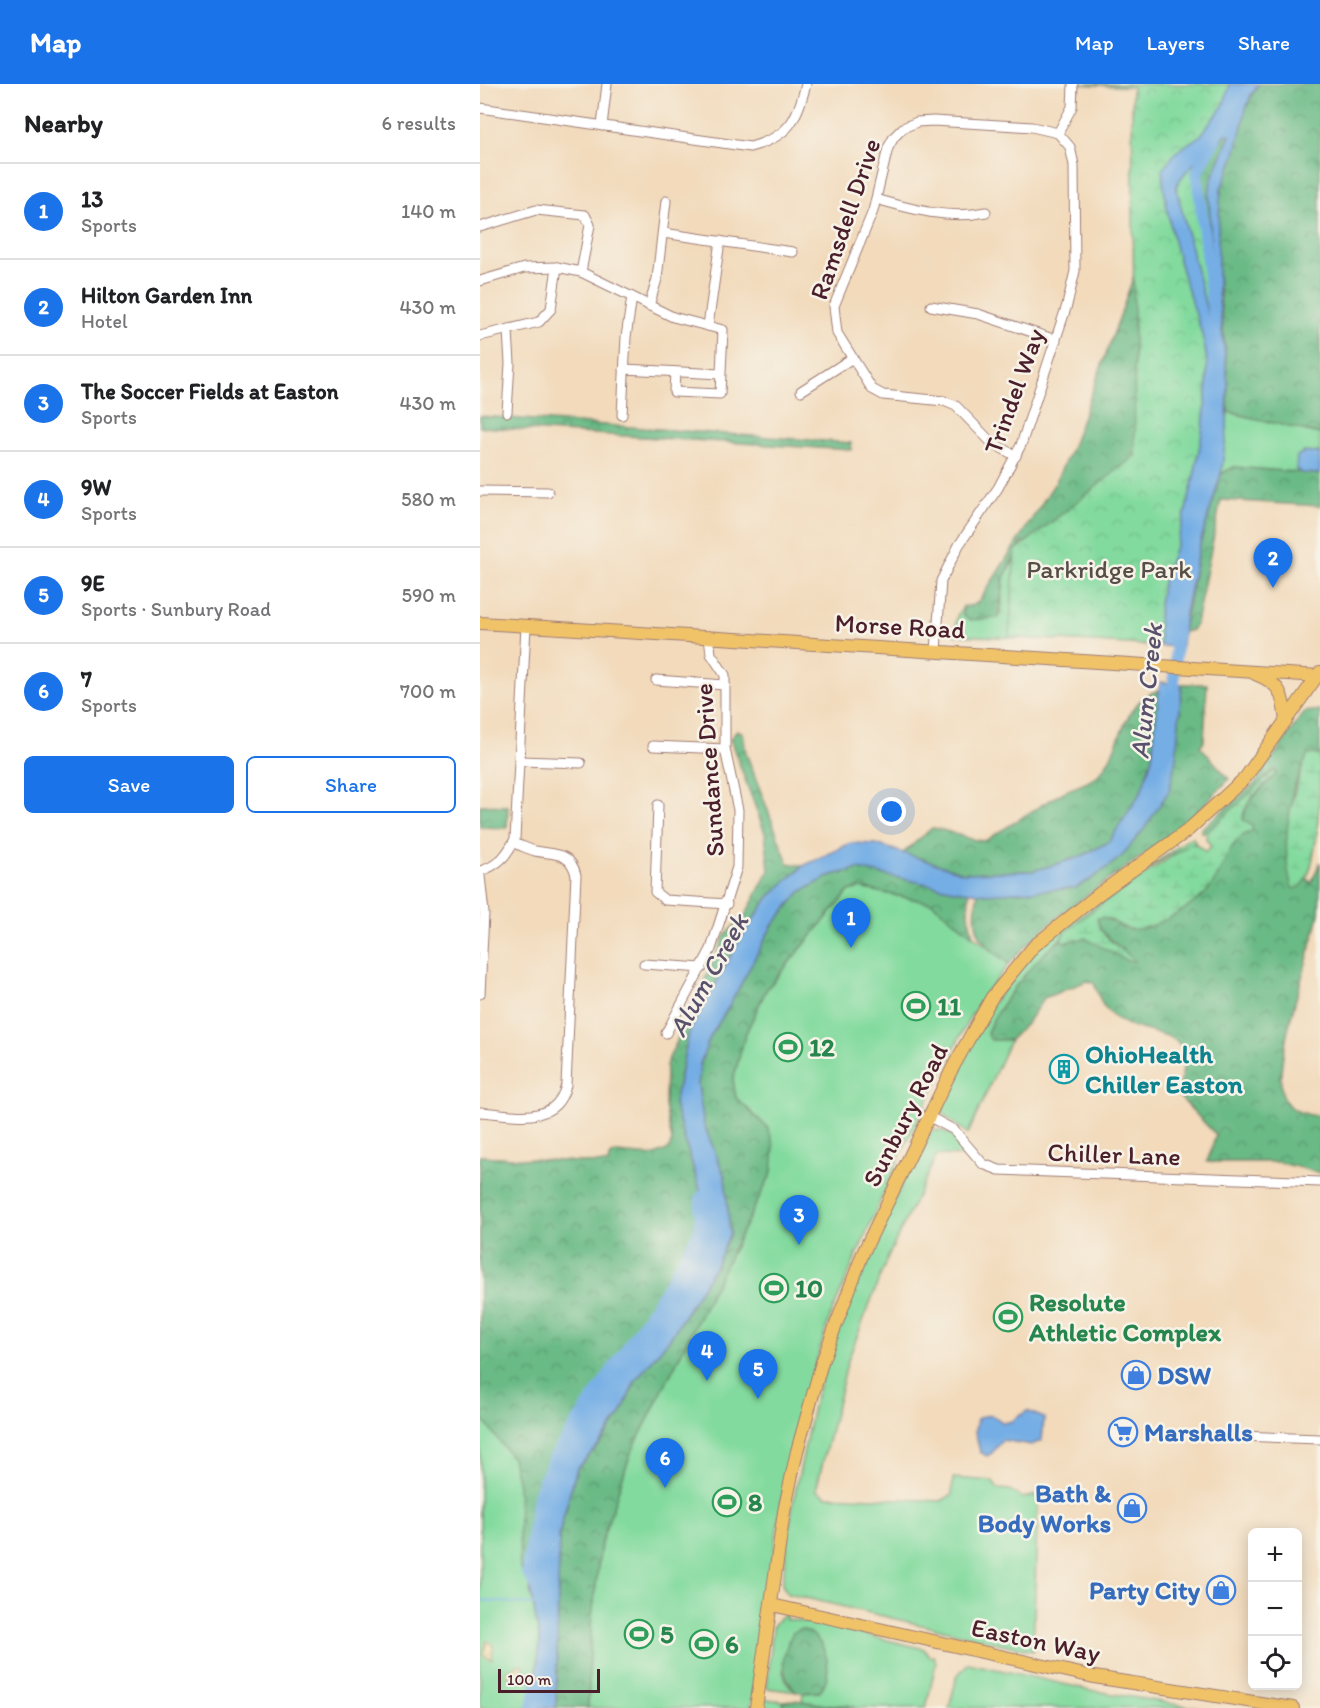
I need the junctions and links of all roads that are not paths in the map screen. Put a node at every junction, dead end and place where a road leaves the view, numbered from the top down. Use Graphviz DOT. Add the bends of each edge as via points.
graph roads {
  1 [pos="608,84"];
  2 [pos="806,84"];
  3 [pos="1073,85"];
  4 [pos="480,108"];
  5 [pos="602,126"];
  6 [pos="1058,133"];
  7 [pos="876,199"];
  8 [pos="666,201"];
  9 [pos="986,212"];
  10 [pos="480,227"];
  11 [pos="663,234"];
  12 [pos="720,242"];
  13 [pos="793,252"];
  14 [pos="557,267"];
  15 [pos="581,272"];
  16 [pos="480,281"];
  17 [pos="632,297"];
  18 [pos="649,306"];
  19 [pos="931,306"];
  20 [pos="708,326"];
  21 [pos="508,331"];
  22 [pos="480,336"];
  23 [pos="1056,340"];
  24 [pos="851,359"];
  25 [pos="624,369"];
  26 [pos="675,372"];
  27 [pos="720,374"];
  28 [pos="801,391"];
  29 [pos="507,412"];
  30 [pos="622,415"];
  31 [pos="1016,456"];
  32 [pos="480,491"];
  33 [pos="548,492"];
  34 [pos="480,623"];
  35 [pos="526,626"];
  36 [pos="710,636"];
  37 [pos="936,651"];
  38 [pos="1245,671"];
  39 [pos="1319,675"];
  40 [pos="656,681"];
  41 [pos="725,685"];
  42 [pos="1286,721"];
  43 [pos="653,746"];
  44 [pos="725,749"];
  45 [pos="519,761"];
  46 [pos="581,763"];
  47 [pos="658,805"];
  48 [pos="513,843"];
  49 [pos="480,870"];
  50 [pos="480,876"];
  51 [pos="727,904"];
  52 [pos="644,964"];
  53 [pos="702,968"];
  54 [pos="480,994"];
  55 [pos="666,1033"];
  56 [pos="480,1112"];
  57 [pos="928,1116"];
  58 [pos="1320,1182"];
  59 [pos="1239,1436"];
  60 [pos="1320,1439"];
  61 [pos="772,1605"];
  62 [pos="756,1708"];
  63 [pos="1293,1708"];
  1 -- 5 [label="street"];
  2 -- 5 [label="street" via="790,127 778,137 750,147"];
  3 -- 6 [label="street" via="1072,107"];
  4 -- 5 [label="street"];
  6 -- 7 [label="street, Ramsdell Drive" via="1032,127 917,122 903,128 888,148"];
  6 -- 23 [label="street, Trindel Way" via="1070,147 1074,165 1075,271"];
  7 -- 9 [label="street" via="966,216"];
  7 -- 24 [label="street, Ramsdell Drive" via="834,306 837,333"];
  8 -- 11 [label="street"];
  10 -- 15 [label="street" via="536,210 585,215 590,225"];
  11 -- 12 [label="street"];
  11 -- 18 [label="street"];
  12 -- 13 [label="street"];
  12 -- 20 [label="street"];
  14 -- 15 [label="street"];
  14 -- 16 [label="street" via="524,268"];
  14 -- 21 [label="street" via="551,309 539,322"];
  15 -- 17 [label="street"];
  17 -- 18 [label="street"];
  17 -- 25 [label="street"];
  18 -- 20 [label="street"];
  19 -- 23 [label="street" via="978,314"];
  20 -- 27 [label="street" via="723,330"];
  21 -- 22 [label="street"];
  21 -- 29 [label="street"];
  23 -- 31 [label="street, Trindel Way"];
  24 -- 28 [label="street"];
  24 -- 31 [label="street, Ramsdell Drive" via="872,389 883,395 956,405 992,443"];
  25 -- 26 [label="street"];
  25 -- 30 [label="street"];
  26 -- 27 [label="street"];
  26 -- 27 [label="street" via="674,392 720,394"];
  31 -- 37 [label="street, Trindel Way" via="959,545 941,581"];
  32 -- 33 [label="street"];
  34 -- 35 [label="main road, Morse Road"];
  35 -- 36 [label="main road, Morse Road"];
  35 -- 45 [label="street"];
  36 -- 37 [label="main road, Morse Road"];
  36 -- 41 [label="street, Sundance Drive" via="711,654 723,669"];
  37 -- 38 [label="main road, Morse Road"];
  38 -- 39 [label="main road, Morse Road"];
  38 -- 42 [label="main road" via="1269,680 1280,690"];
  39 -- 42 [label="main road, Sunbury Road"];
  40 -- 41 [label="street"];
  41 -- 44 [label="street, Sundance Drive"];
  42 -- 57 [label="main road, Sunbury Road" via="1245,778 1187,831 1083,905 1034,946 992,997"];
  43 -- 44 [label="street"];
  44 -- 51 [label="street, Sundance Drive" via="739,825 737,867"];
  45 -- 46 [label="street"];
  45 -- 48 [label="street"];
  47 -- 51 [label="street" via="654,879 658,895 665,900"];
  48 -- 49 [label="street" via="500,861"];
  48 -- 56 [label="street" via="565,856 576,875 566,1085 563,1098 541,1114"];
  50 -- 54 [label="street" via="484,913"];
  51 -- 53 [label="street, Sundance Drive"];
  52 -- 53 [label="street"];
  53 -- 55 [label="street, Sundance Drive"];
  57 -- 58 [label="street, Chiller Lane" via="954,1130 990,1168"];
  57 -- 61 [label="main road, Sunbury Road" via="863,1253 822,1362 792,1473"];
  59 -- 60 [label="street"];
  61 -- 62 [label="main road, Sunbury Road"];
  61 -- 63 [label="main road, Easton Way" via="1094,1677"];
}
